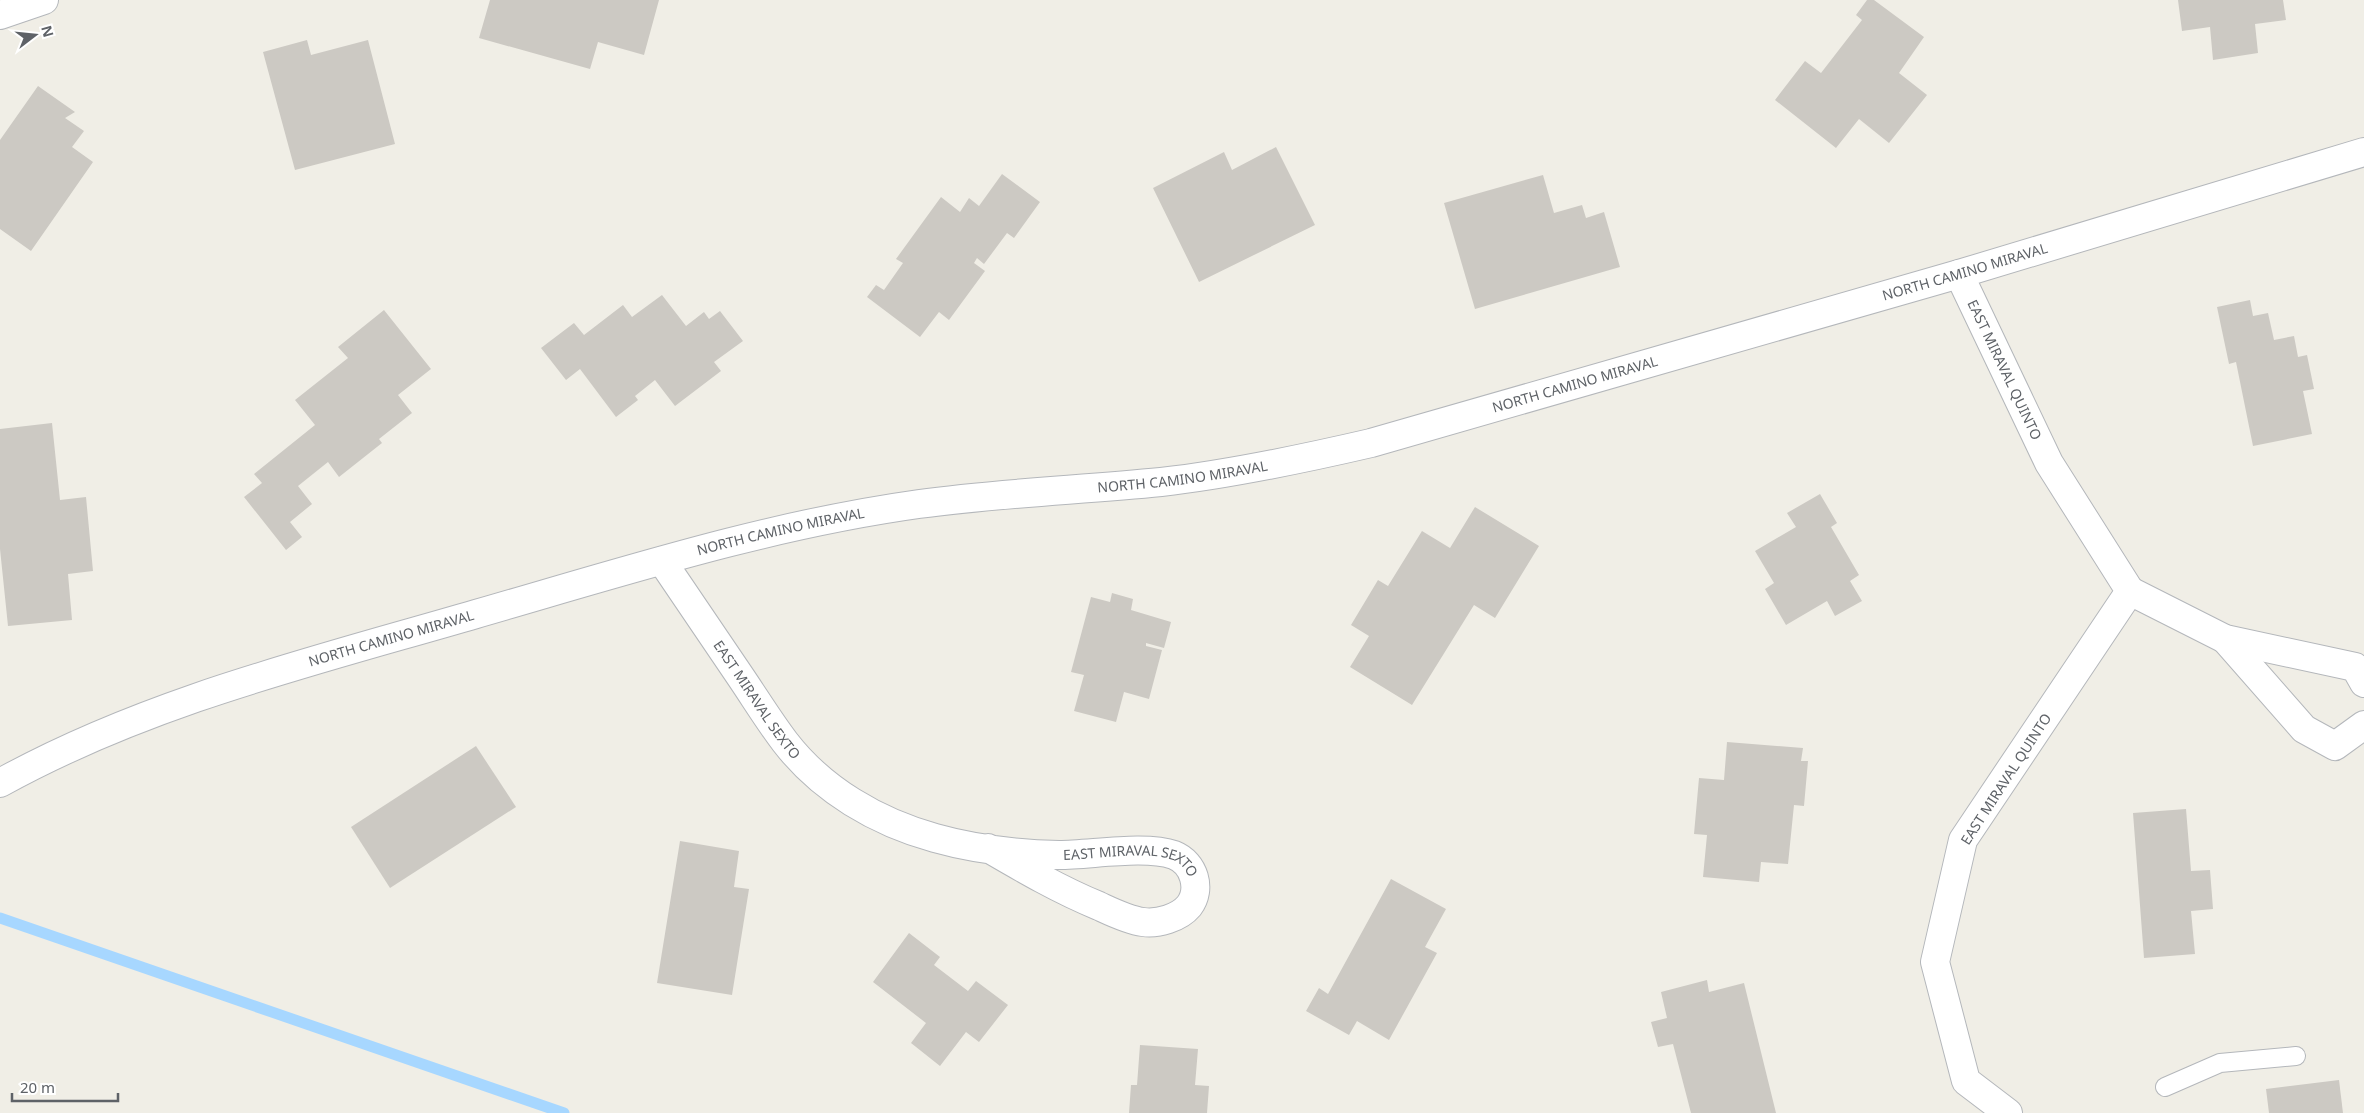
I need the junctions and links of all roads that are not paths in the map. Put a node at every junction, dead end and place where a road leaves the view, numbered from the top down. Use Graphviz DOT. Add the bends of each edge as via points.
graph roads {
  1 [pos="44,0"];
  2 [pos="0,15"];
  3 [pos="2364,152"];
  4 [pos="1959,274"];
  5 [pos="662,561"];
  6 [pos="2130,591"];
  7 [pos="2225,639"];
  8 [pos="2364,683"];
  9 [pos="2364,725"];
  10 [pos="0,783"];
  11 [pos="988,848"];
  12 [pos="2296,1056"];
  13 [pos="2165,1087"];
  14 [pos="2008,1113"];
  1 -- 2 [label="street"];
  3 -- 4 [label="street, NORTH CAMINO MIRAVAL"];
  4 -- 5 [label="street, NORTH CAMINO MIRAVAL" via="1399,435 1301,460 1162,482 919,504 834,518"];
  4 -- 6 [label="street, EAST MIRAVAL QUINTO" via="2049,463"];
  5 -- 10 [label="street, NORTH CAMINO MIRAVAL" via="316,661 156,712 82,741"];
  5 -- 11 [label="street, EAST MIRAVAL SEXTO" via="785,742 822,780 872,814 900,827 968,846"];
  6 -- 7 [label="street"];
  6 -- 14 [label="street, EAST MIRAVAL QUINTO" via="1963,840 1935,962 1966,1081"];
  7 -- 8 [label="street" via="2355,667"];
  7 -- 9 [label="street" via="2304,729 2335,746"];
  11 -- 11 [label="street, EAST MIRAVAL SEXTO" via="1071,894 1142,922 1169,919 1181,913 1194,895 1192,871 1177,856 1166,853 1058,855"];
  12 -- 13 [label="lane" via="2220,1063"];
}
